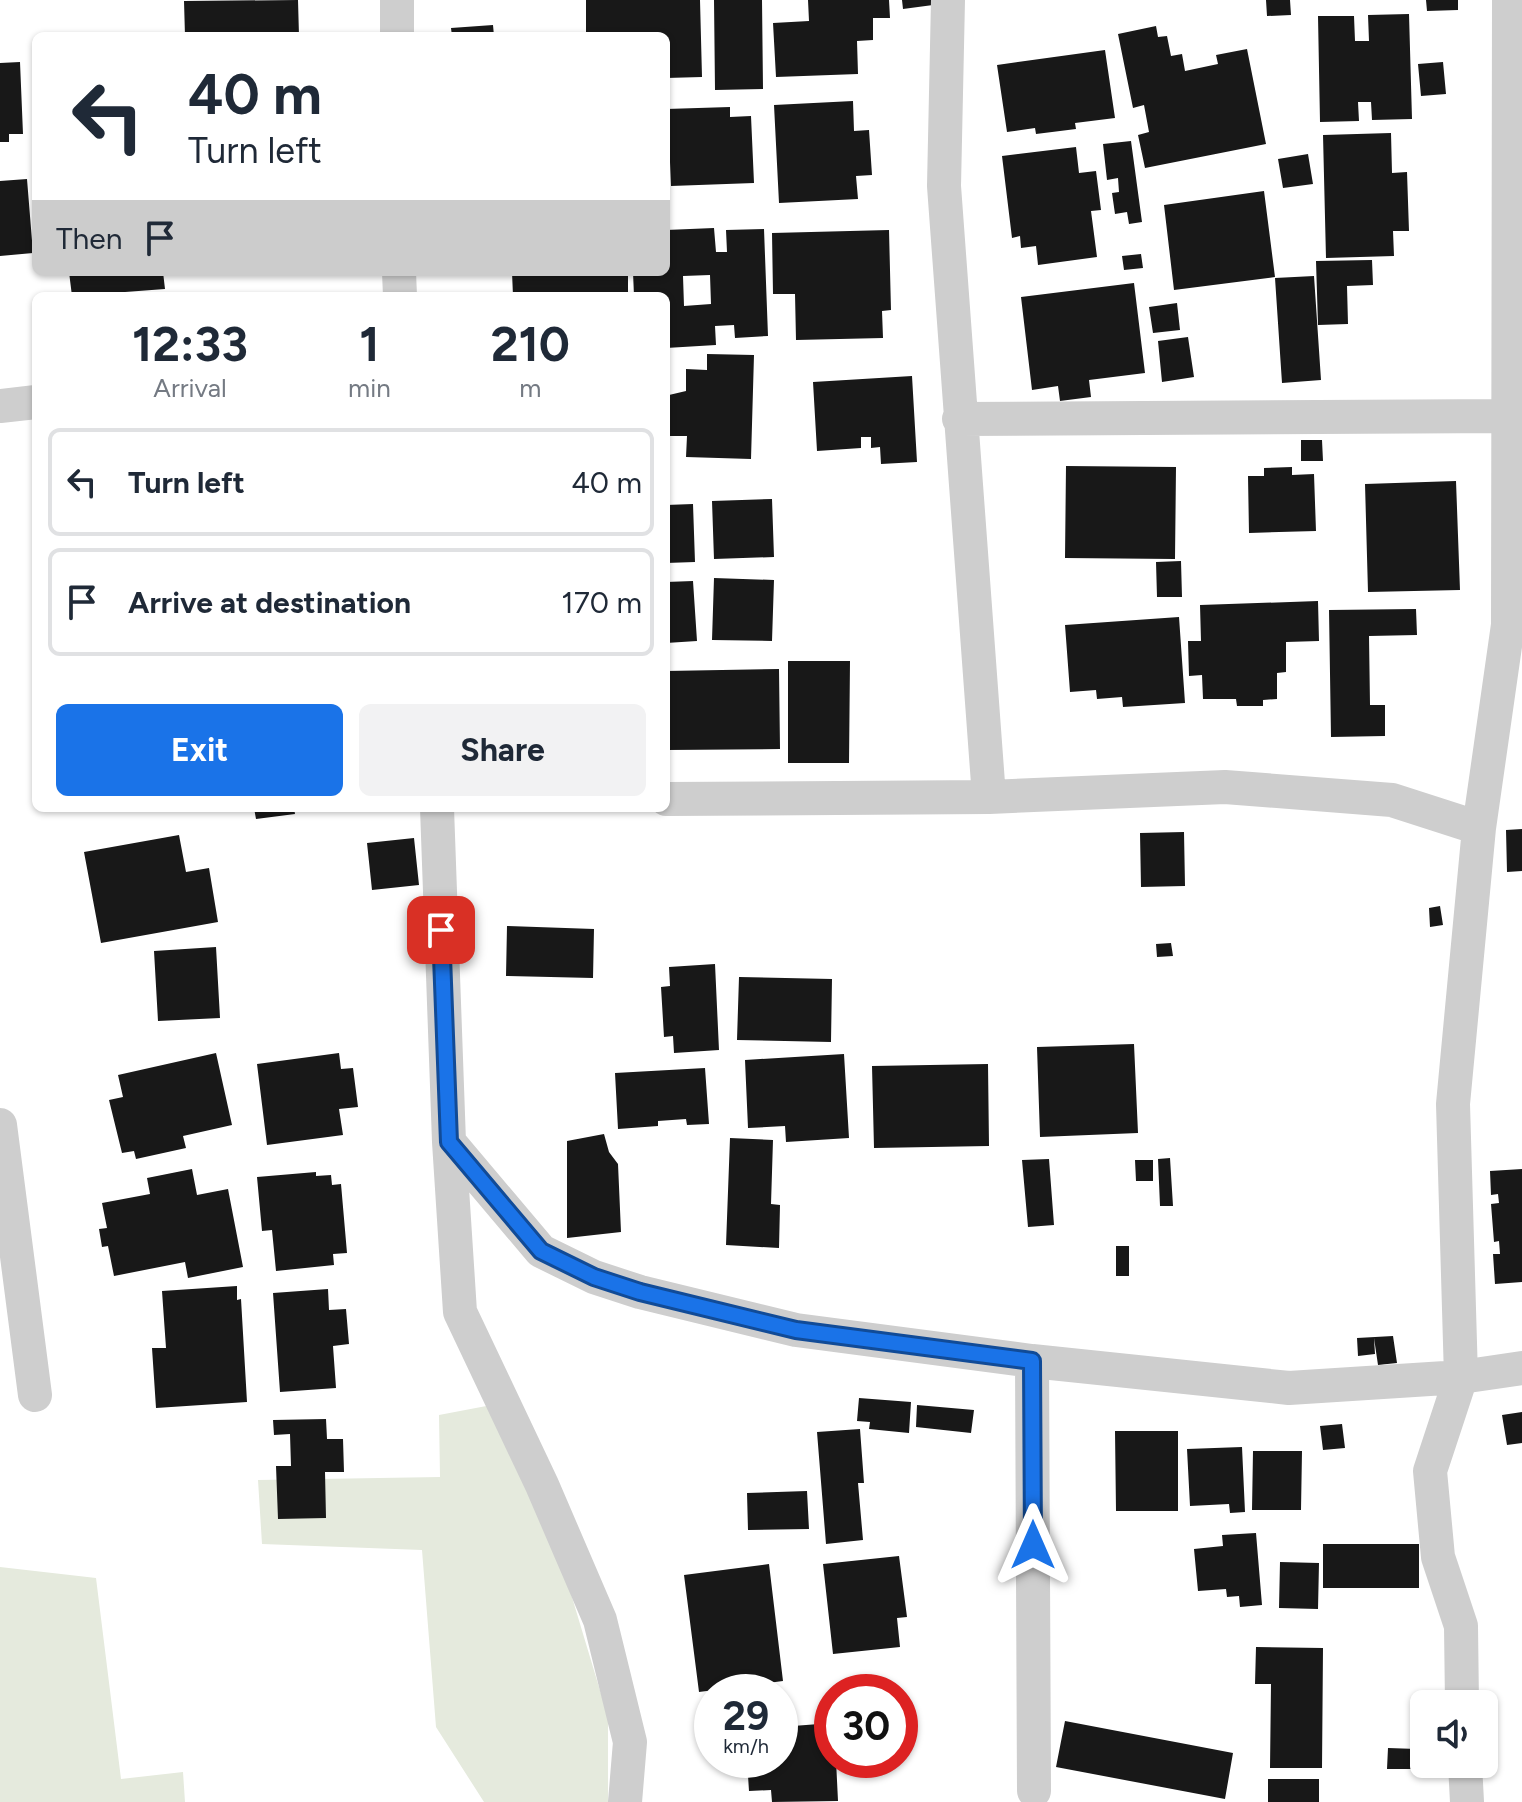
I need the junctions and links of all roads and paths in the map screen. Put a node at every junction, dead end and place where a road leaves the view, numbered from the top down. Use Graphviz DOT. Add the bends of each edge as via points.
graph roads {
  1 [pos="397,0"];
  2 [pos="948,0"];
  3 [pos="1509,0"];
  4 [pos="397,32"];
  5 [pos="1515,303"];
  6 [pos="32,402"];
  7 [pos="0,406"];
  8 [pos="1508,416"];
  9 [pos="959,419"];
  10 [pos="989,797"];
  11 [pos="670,799"];
  12 [pos="437,812"];
  13 [pos="1479,828"];
  14 [pos="0,1125"];
  15 [pos="449,1142"];
  16 [pos="1032,1361"];
  17 [pos="1522,1368"];
  18 [pos="1461,1377"];
  19 [pos="35,1395"];
  20 [pos="1462,1690"];
  21 [pos="1466,1778"];
  22 [pos="1034,1791"];
  23 [pos="625,1802"];
  24 [pos="1467,1802"];
  1 -- 4 [label="street"];
  2 -- 9 [label="street" via="944,186"];
  3 -- 5 [label="street"];
  5 -- 8 [label="street"];
  6 -- 7 [label="street"];
  8 -- 9 [label="street"];
  8 -- 13 [label="street" via="1508,625"];
  9 -- 10 [label="street"];
  10 -- 11 [label="street"];
  10 -- 13 [label="street" via="1225,787 1392,800"];
  12 -- 15 [label="street"];
  13 -- 18 [label="street" via="1453,1104"];
  14 -- 19 [label="street"];
  15 -- 16 [label="street" via="541,1251 594,1277 796,1330"];
  15 -- 23 [label="street" via="460,1312 600,1620 630,1742"];
  16 -- 18 [label="street" via="1289,1388"];
  16 -- 22 [label="street"];
  17 -- 18 [label="street"];
  18 -- 20 [label="street" via="1430,1471 1438,1557 1461,1626"];
  21 -- 24 [label="street"];
}
